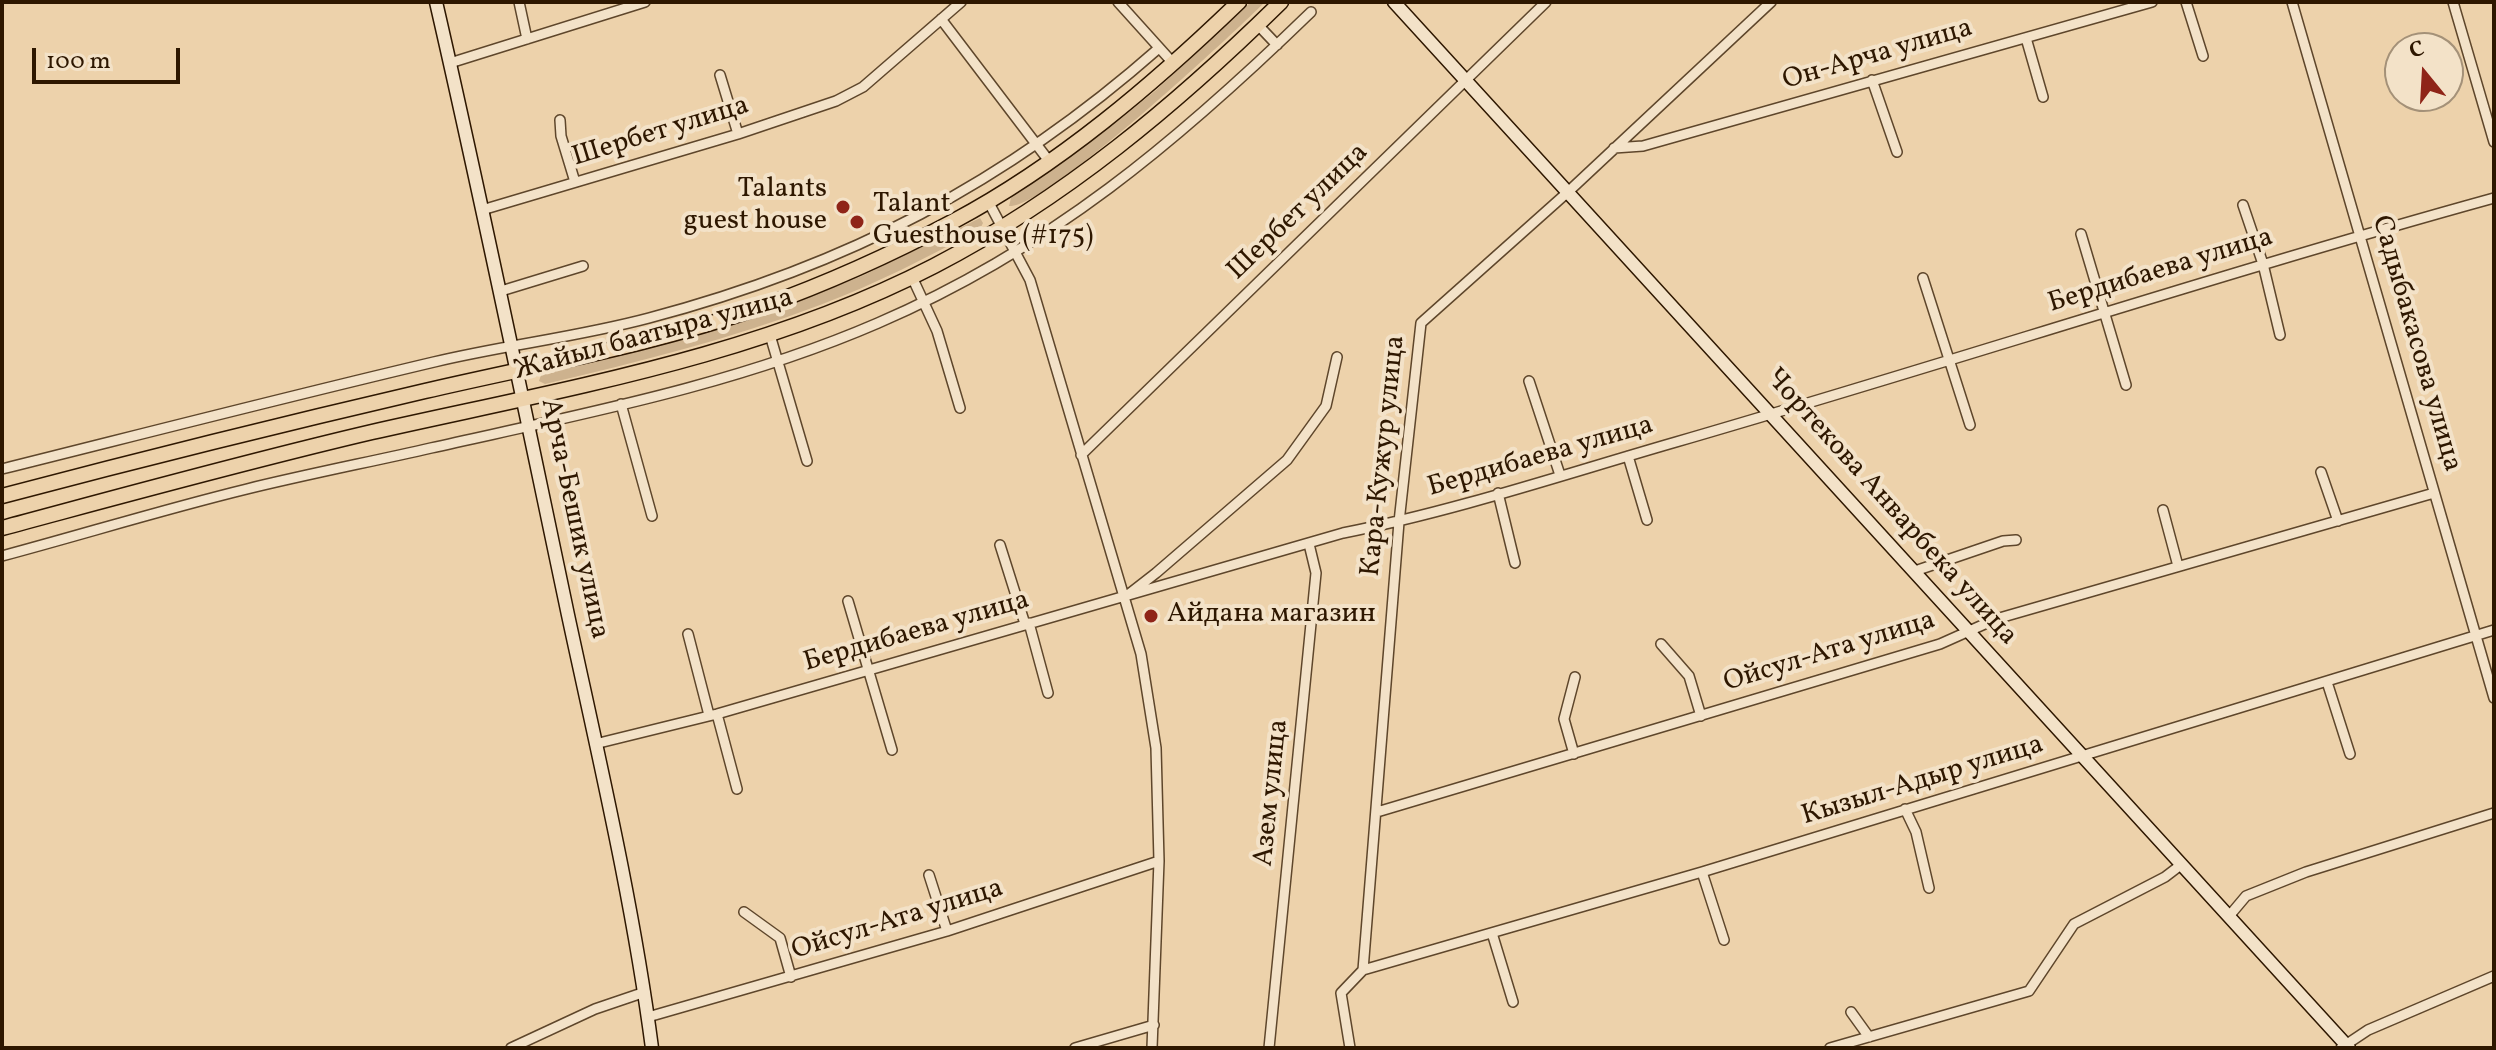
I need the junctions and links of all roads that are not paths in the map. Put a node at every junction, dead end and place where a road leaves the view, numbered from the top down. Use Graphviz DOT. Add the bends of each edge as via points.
graph roads {
  1 [pos="436,2"];
  2 [pos="519,2"];
  3 [pos="645,2"];
  4 [pos="961,2"];
  5 [pos="1118,2"];
  6 [pos="1239,2"];
  7 [pos="1281,2"];
  8 [pos="1394,2"];
  9 [pos="1546,2"];
  10 [pos="1771,2"];
  11 [pos="2152,2"];
  12 [pos="2186,2"];
  13 [pos="2292,2"];
  14 [pos="2453,2"];
  15 [pos="1311,12"];
  16 [pos="941,19"];
  17 [pos="1258,25"];
  18 [pos="2026,38"];
  19 [pos="527,39"];
  20 [pos="1277,45"];
  21 [pos="1159,48"];
  22 [pos="2203,56"];
  23 [pos="450,63"];
  24 [pos="1173,63"];
  25 [pos="720,75"];
  26 [pos="1872,80"];
  27 [pos="1467,81"];
  28 [pos="2043,97"];
  29 [pos="560,120"];
  30 [pos="738,134"];
  31 [pos="2494,142"];
  32 [pos="1037,145"];
  33 [pos="1614,148"];
  34 [pos="1897,152"];
  35 [pos="1049,161"];
  36 [pos="575,182"];
  37 [pos="1569,191"];
  38 [pos="2494,198"];
  39 [pos="988,201"];
  40 [pos="2243,205"];
  41 [pos="482,210"];
  42 [pos="1003,227"];
  43 [pos="2081,234"];
  44 [pos="2361,235"];
  45 [pos="1015,251"];
  46 [pos="2263,264"];
  47 [pos="583,266"];
  48 [pos="912,277"];
  49 [pos="1923,278"];
  50 [pos="501,291"];
  51 [pos="924,301"];
  52 [pos="2105,311"];
  53 [pos="770,335"];
  54 [pos="2280,335"];
  55 [pos="513,345"];
  56 [pos="1337,357"];
  57 [pos="1948,359"];
  58 [pos="779,361"];
  59 [pos="518,369"];
  60 [pos="1529,381"];
  61 [pos="2126,385"];
  62 [pos="524,399"];
  63 [pos="621,404"];
  64 [pos="960,408"];
  65 [pos="1772,414"];
  66 [pos="1970,425"];
  67 [pos="529,426"];
  68 [pos="1081,455"];
  69 [pos="1628,456"];
  70 [pos="807,461"];
  71 [pos="2,469"];
  72 [pos="2321,472"];
  73 [pos="1560,475"];
  74 [pos="1498,493"];
  75 [pos="2434,493"];
  76 [pos="2,496"];
  77 [pos="2163,510"];
  78 [pos="652,516"];
  79 [pos="1647,520"];
  80 [pos="2338,521"];
  81 [pos="1399,522"];
  82 [pos="2,528"];
  83 [pos="2016,540"];
  84 [pos="1309,544"];
  85 [pos="1000,545"];
  86 [pos="2,556"];
  87 [pos="1515,563"];
  88 [pos="2178,566"];
  89 [pos="1915,571"];
  90 [pos="1123,598"];
  91 [pos="848,601"];
  92 [pos="1027,623"];
  93 [pos="2494,630"];
  94 [pos="1969,631"];
  95 [pos="688,634"];
  96 [pos="2475,635"];
  97 [pos="1661,644"];
  98 [pos="868,669"];
  99 [pos="1575,677"];
  100 [pos="2327,682"];
  101 [pos="1048,693"];
  102 [pos="2494,698"];
  103 [pos="713,714"];
  104 [pos="1701,716"];
  105 [pos="595,744"];
  106 [pos="892,750"];
  107 [pos="1574,754"];
  108 [pos="2350,754"];
  109 [pos="2084,756"];
  110 [pos="737,789"];
  111 [pos="1905,809"];
  112 [pos="1377,812"];
  113 [pos="2494,813"];
  114 [pos="1159,861"];
  115 [pos="2182,864"];
  116 [pos="1702,872"];
  117 [pos="929,875"];
  118 [pos="1929,888"];
  119 [pos="744,912"];
  120 [pos="2230,915"];
  121 [pos="947,931"];
  122 [pos="1492,933"];
  123 [pos="1724,940"];
  124 [pos="1363,970"];
  125 [pos="2494,976"];
  126 [pos="791,977"];
  127 [pos="645,992"];
  128 [pos="1513,1002"];
  129 [pos="1851,1012"];
  130 [pos="648,1017"];
  131 [pos="1154,1025"];
  132 [pos="1869,1037"];
  133 [pos="2345,1047"];
  134 [pos="511,1048"];
  135 [pos="652,1048"];
  136 [pos="1075,1048"];
  137 [pos="1152,1048"];
  138 [pos="1269,1048"];
  139 [pos="1350,1048"];
  140 [pos="1830,1048"];
  1 -- 23 [label="street, Арча-Бешик улица"];
  2 -- 19 [label="street"];
  3 -- 19 [label="street"];
  4 -- 16 [label="street, Шербет улица"];
  5 -- 21 [label="street"];
  6 -- 24 [label="main road, Жайыл баатыра улица"];
  7 -- 17 [label="main road, Жайыл баатыра улица"];
  8 -- 27 [label="street, Чортекова Анварбека улица"];
  9 -- 27 [label="street, Шербет улица"];
  10 -- 33 [label="street, Кара-Кужур улица"];
  11 -- 18 [label="street, Он-Арча улица"];
  12 -- 22 [label="street"];
  13 -- 44 [label="street, Садыбакасова улица"];
  14 -- 31 [label="street"];
  15 -- 20 [label="street"];
  16 -- 30 [label="street, Шербет улица" via="850,95"];
  16 -- 32 [label="street"];
  17 -- 20 [label="street"];
  17 -- 42 [label="main road, Жайыл баатыра улица" via="1128,141"];
  18 -- 26 [label="street, Он-Арча улица"];
  18 -- 28 [label="street"];
  19 -- 23 [label="street"];
  20 -- 45 [label="street" via="1139,168"];
  21 -- 24 [label="street"];
  21 -- 32 [label="street"];
  23 -- 41 [label="street, Арча-Бешик улица"];
  24 -- 35 [label="main road, Жайыл баатыра улица"];
  25 -- 30 [label="street"];
  26 -- 33 [label="street, Он-Арча улица" via="1643,146"];
  26 -- 34 [label="street"];
  27 -- 37 [label="street, Чортекова Анварбека улица"];
  27 -- 68 [label="street, Шербет улица"];
  29 -- 36 [label="street"];
  30 -- 36 [label="street, Шербет улица"];
  32 -- 35 [label="street"];
  32 -- 55 [label="street" via="935,208 806,268 648,318"];
  33 -- 37 [label="street, Кара-Кужур улица"];
  35 -- 39 [label="main road, Жайыл баатыра улица"];
  36 -- 41 [label="street, Шербет улица"];
  37 -- 65 [label="street, Чортекова Анварбека улица"];
  37 -- 81 [label="street, Кара-Кужур улица" via="1421,323"];
  38 -- 44 [label="street, Бердибаева улица"];
  39 -- 42 [label="street"];
  39 -- 59 [label="main road, Жайыл баатыра улица" via="866,265 760,307"];
  40 -- 46 [label="street"];
  41 -- 50 [label="street, Арча-Бешик улица"];
  42 -- 45 [label="street"];
  42 -- 48 [label="main road, Жайыл баатыра улица"];
  43 -- 52 [label="street"];
  44 -- 46 [label="street, Бердибаева улица"];
  44 -- 75 [label="street, Садыбакасова улица"];
  45 -- 51 [label="street"];
  45 -- 68 [label="street" via="1030,280"];
  46 -- 52 [label="street, Бердибаева улица"];
  46 -- 54 [label="street"];
  47 -- 50 [label="street"];
  48 -- 51 [label="street"];
  48 -- 53 [label="main road, Жайыл баатыра улица"];
  49 -- 57 [label="street"];
  50 -- 55 [label="street, Арча-Бешик улица"];
  51 -- 58 [label="street"];
  51 -- 64 [label="street"];
  52 -- 57 [label="street, Бердибаева улица"];
  52 -- 61 [label="street"];
  53 -- 58 [label="street"];
  53 -- 62 [label="main road, Жайыл баатыра улица"];
  55 -- 59 [label="street, Арча-Бешик улица"];
  55 -- 71 [label="street"];
  56 -- 90 [label="street" via="1326,406 1287,460"];
  57 -- 65 [label="street, Бердибаева улица"];
  57 -- 66 [label="street"];
  58 -- 63 [label="street"];
  58 -- 70 [label="street"];
  59 -- 62 [label="street, Арча-Бешик улица"];
  59 -- 76 [label="main road, Жайыл баатыра улица"];
  60 -- 73 [label="street"];
  62 -- 67 [label="street, Арча-Бешик улица"];
  62 -- 82 [label="main road, Жайыл баатыра улица" via="238,465"];
  63 -- 67 [label="street"];
  63 -- 78 [label="street"];
  65 -- 69 [label="street, Бердибаева улица"];
  65 -- 89 [label="street, Чортекова Анварбека улица"];
  67 -- 86 [label="street" via="245,490"];
  67 -- 105 [label="street, Арча-Бешик улица"];
  68 -- 90 [label="street"];
  69 -- 73 [label="street, Бердибаева улица"];
  69 -- 79 [label="street"];
  72 -- 80 [label="street"];
  73 -- 74 [label="street, Бердибаева улица"];
  74 -- 81 [label="street, Бердибаева улица"];
  74 -- 87 [label="street"];
  75 -- 80 [label="street, Ойсул-Ата улица"];
  75 -- 96 [label="street, Садыбакасова улица"];
  77 -- 88 [label="street"];
  80 -- 88 [label="street, Ойсул-Ата улица"];
  81 -- 84 [label="street, Бердибаева улица"];
  81 -- 112 [label="street, Кара-Кужур улица"];
  83 -- 89 [label="street"];
  84 -- 90 [label="street, Бердибаева улица"];
  84 -- 138 [label="street, Азем улица" via="1316,573"];
  85 -- 92 [label="street"];
  88 -- 94 [label="street, Ойсул-Ата улица"];
  89 -- 94 [label="street, Чортекова Анварбека улица"];
  90 -- 92 [label="street, Бердибаева улица"];
  90 -- 114 [label="street" via="1141,654 1156,748"];
  91 -- 98 [label="street"];
  92 -- 98 [label="street, Бердибаева улица"];
  92 -- 101 [label="street"];
  93 -- 96 [label="street, Кызыл-Адыр улица"];
  94 -- 104 [label="street, Ойсул-Ата улица"];
  94 -- 109 [label="street, Чортекова Анварбека улица"];
  95 -- 103 [label="street"];
  96 -- 100 [label="street, Кызыл-Адыр улица"];
  96 -- 102 [label="street, Садыбакасова улица"];
  97 -- 104 [label="street" via="1689,676"];
  98 -- 103 [label="street, Бердибаева улица"];
  98 -- 106 [label="street"];
  99 -- 107 [label="street" via="1564,719"];
  100 -- 108 [label="street"];
  100 -- 109 [label="street, Кызыл-Адыр улица"];
  103 -- 105 [label="street, Бердибаева улица"];
  103 -- 110 [label="street"];
  104 -- 107 [label="street, Ойсул-Ата улица"];
  105 -- 127 [label="street, Арча-Бешик улица"];
  107 -- 112 [label="street, Ойсул-Ата улица"];
  109 -- 111 [label="street, Кызыл-Адыр улица"];
  109 -- 115 [label="street, Чортекова Анварбека улица"];
  111 -- 116 [label="street, Кызыл-Адыр улица"];
  111 -- 118 [label="street"];
  112 -- 124 [label="street, Кара-Кужур улица"];
  113 -- 120 [label="street" via="2294,877 2246,896"];
  114 -- 121 [label="street, Ойсул-Ата улица"];
  114 -- 131 [label="street"];
  115 -- 120 [label="street, Чортекова Анварбека улица"];
  115 -- 132 [label="street" via="2074,924 2029,991"];
  116 -- 122 [label="street, Кызыл-Адыр улица"];
  116 -- 123 [label="street"];
  117 -- 121 [label="street"];
  119 -- 126 [label="street" via="780,938"];
  120 -- 133 [label="street, Чортекова Анварбека улица"];
  121 -- 126 [label="street, Ойсул-Ата улица"];
  122 -- 124 [label="street, Кызыл-Адыр улица"];
  122 -- 128 [label="street"];
  124 -- 139 [label="street" via="1341,993"];
  125 -- 133 [label="street" via="2368,1030"];
  126 -- 130 [label="street, Ойсул-Ата улица"];
  127 -- 130 [label="street, Арча-Бешик улица"];
  127 -- 134 [label="street"];
  129 -- 132 [label="street"];
  130 -- 135 [label="street, Арча-Бешик улица"];
  131 -- 136 [label="street"];
  131 -- 137 [label="street"];
  132 -- 140 [label="street"];
}
